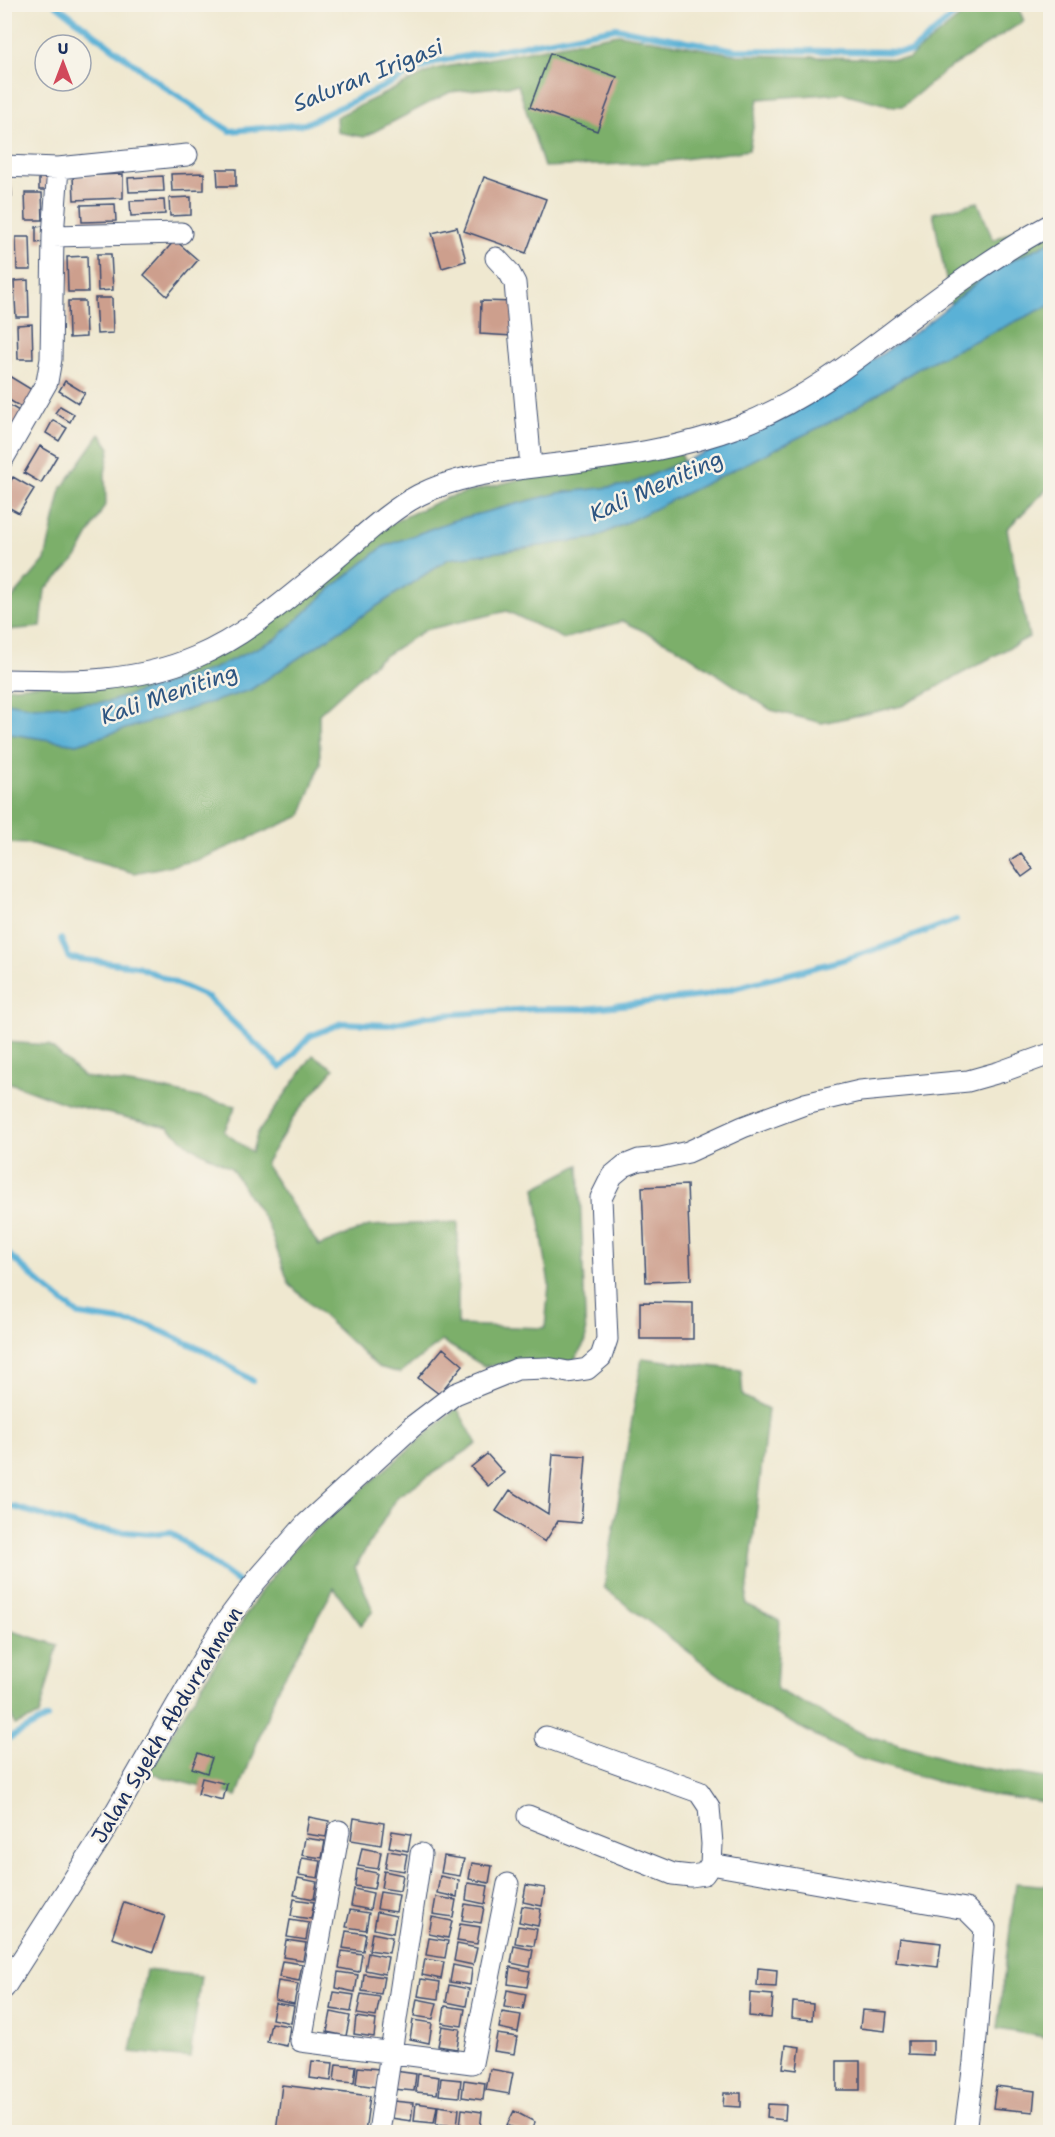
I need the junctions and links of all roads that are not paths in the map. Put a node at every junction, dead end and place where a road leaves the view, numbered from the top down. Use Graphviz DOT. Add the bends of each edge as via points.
graph roads {
  1 [pos="187,154"];
  2 [pos="4,166"];
  3 [pos="58,168"];
  4 [pos="1050,225"];
  5 [pos="182,233"];
  6 [pos="53,236"];
  7 [pos="496,258"];
  8 [pos="4,457"];
  9 [pos="531,468"];
  10 [pos="4,680"];
  11 [pos="1050,1054"];
  12 [pos="546,1737"];
  13 [pos="528,1816"];
  14 [pos="339,1831"];
  15 [pos="421,1854"];
  16 [pos="711,1864"];
  17 [pos="508,1884"];
  18 [pos="4,1988"];
  19 [pos="391,2054"];
  20 [pos="379,2133"];
  21 [pos="965,2133"];
  1 -- 3 [label="street"];
  2 -- 3 [label="street"];
  3 -- 6 [label="street"];
  4 -- 9 [label="street" via="967,276 798,398 762,417 678,447"];
  5 -- 6 [label="street"];
  6 -- 8 [label="street" via="51,359 47,382"];
  7 -- 9 [label="street" via="515,284"];
  9 -- 10 [label="street" via="462,479 418,495 244,631 196,657 103,679"];
  11 -- 18 [label="street, Jalan Syekh Abdurrahman" via="968,1081 860,1091 822,1100 743,1126 688,1152 639,1160 617,1171 603,1191 600,1206 607,1339 601,1357 581,1371 517,1369 455,1394 413,1426 306,1524 221,1628 104,1832"];
  12 -- 16 [label="street" via="699,1792 709,1807"];
  13 -- 16 [label="street" via="674,1874 704,1874"];
  14 -- 19 [label="street" via="301,2041"];
  15 -- 19 [label="street"];
  16 -- 21 [label="street" via="966,1909 985,1928"];
  17 -- 19 [label="street" via="472,2063"];
  19 -- 20 [label="street"];
}
